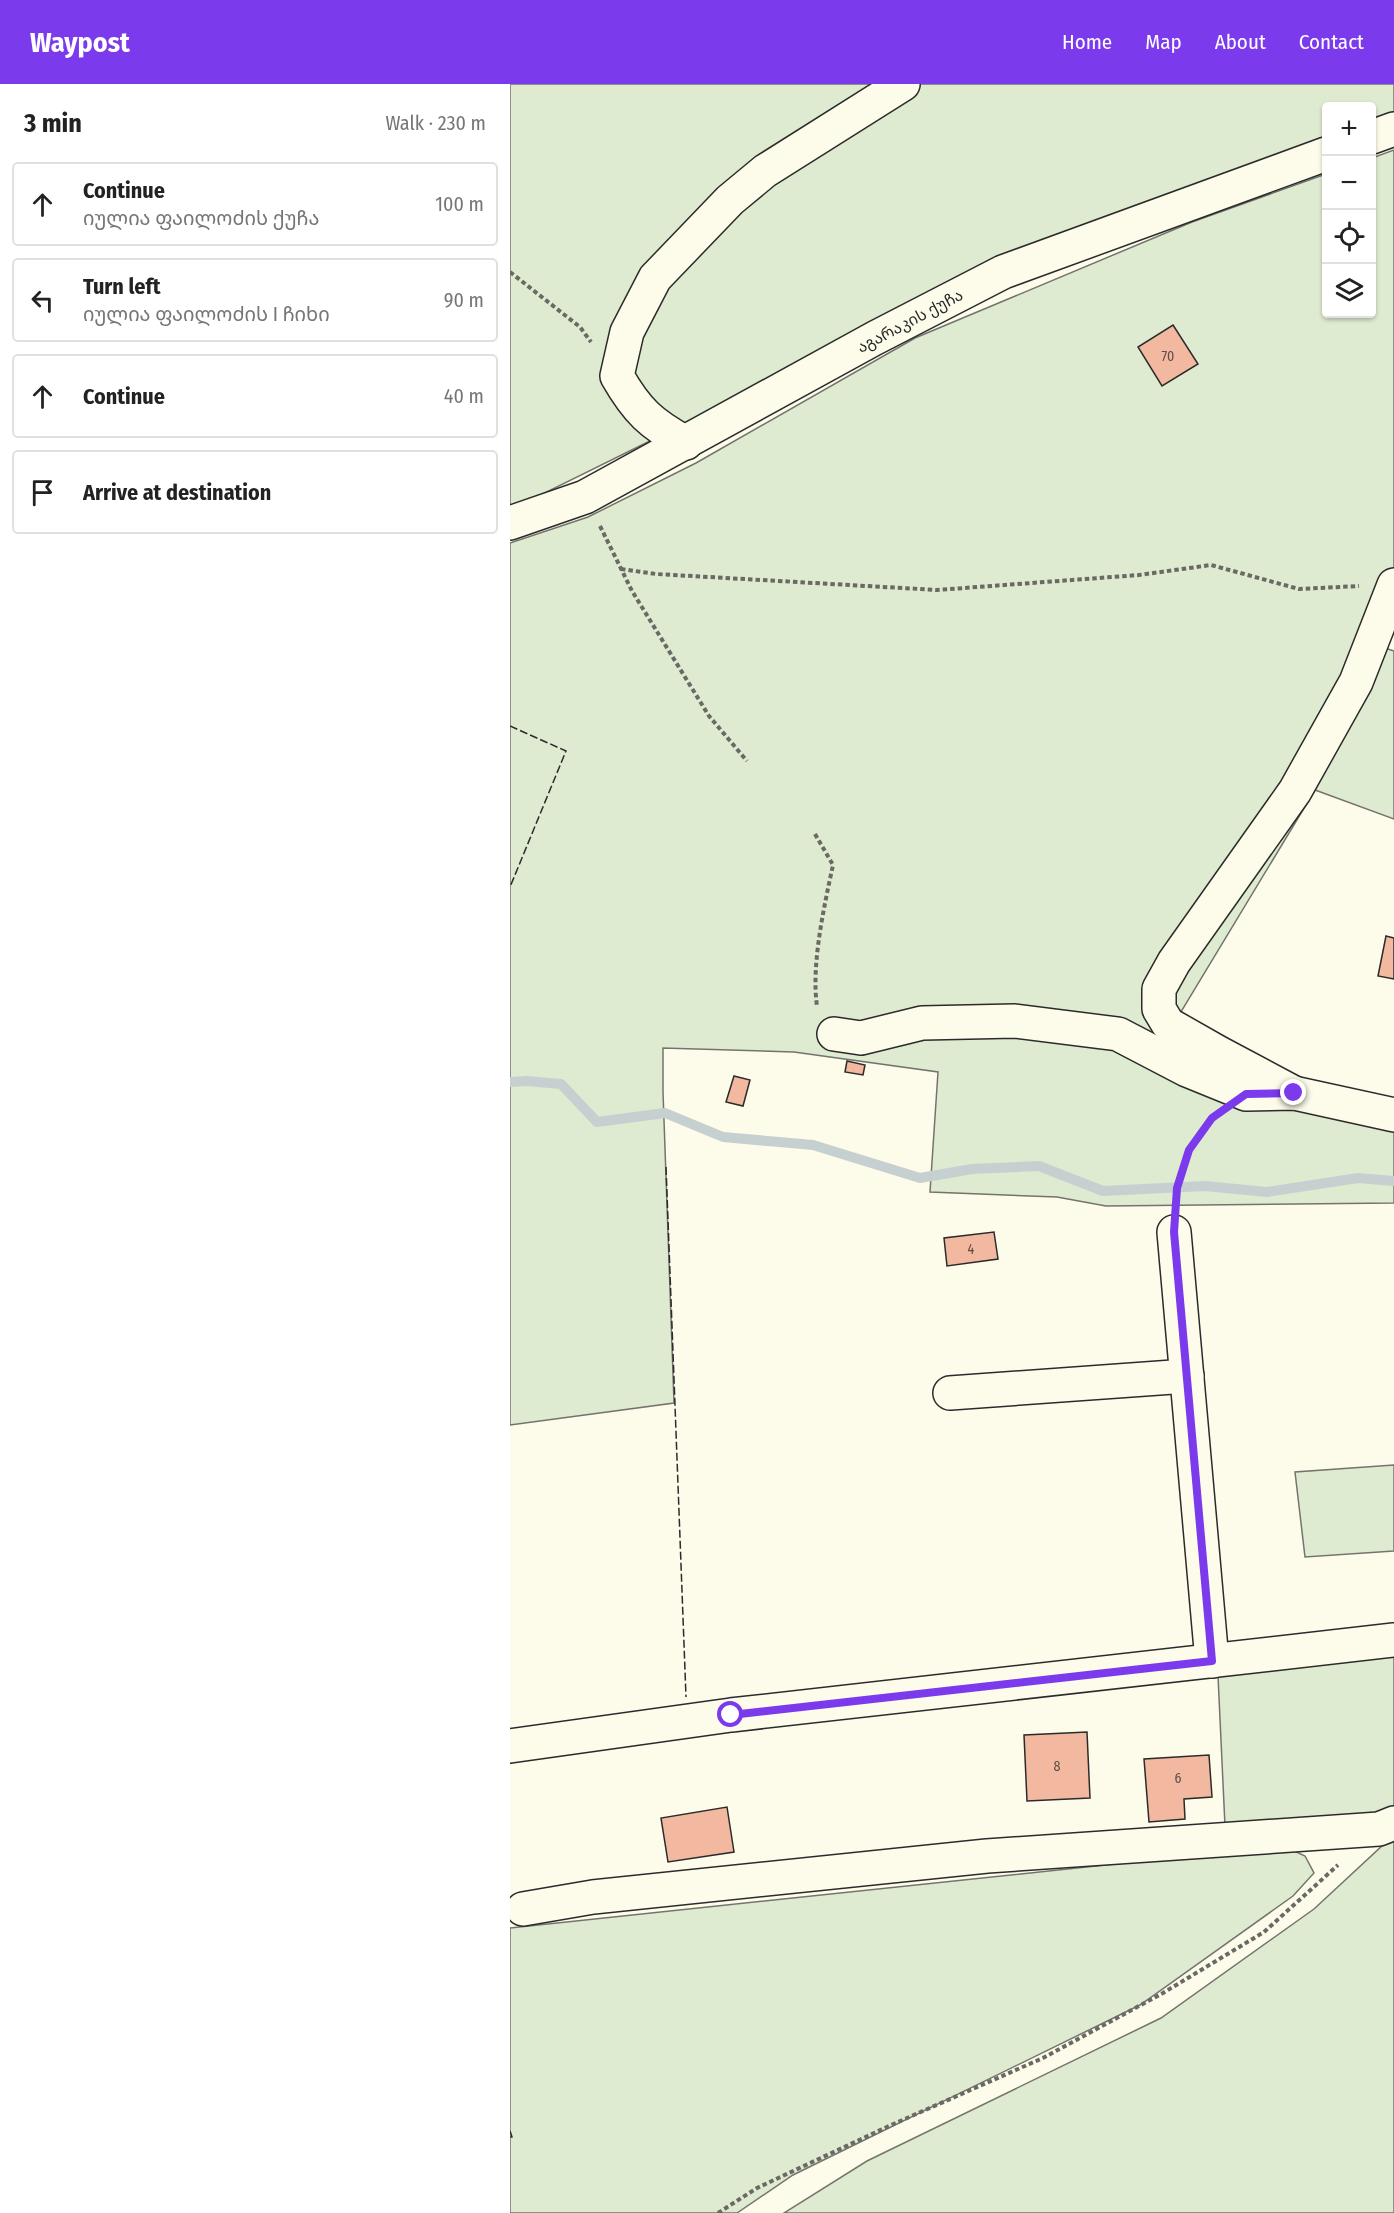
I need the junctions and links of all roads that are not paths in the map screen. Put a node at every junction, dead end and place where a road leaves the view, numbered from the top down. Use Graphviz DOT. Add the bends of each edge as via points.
graph roads {
  1 [pos="903,84"];
  2 [pos="1394,129"];
  3 [pos="1376,135"];
  4 [pos="1322,155"];
  5 [pos="686,443"];
  6 [pos="510,523"];
  7 [pos="1380,583"];
  8 [pos="834,1034"];
  9 [pos="1294,1093"];
  10 [pos="1394,1115"];
  11 [pos="1174,1232"];
  12 [pos="1187,1376"];
  13 [pos="950,1393"];
  14 [pos="1394,1640"];
  15 [pos="1212,1661"];
  16 [pos="510,1746"];
  17 [pos="1386,1826"];
  18 [pos="523,1909"];
  1 -- 5 [label="street" via="765,171 730,200 656,278 627,332 617,376 645,416"];
  2 -- 3 [label="street"];
  4 -- 5 [label="street, აგარაკის ქუჩა" via="1003,272"];
  5 -- 6 [label="street, აგარაკის ქუჩა" via="585,497"];
  7 -- 9 [label="street" via="1356,682 1295,791 1159,989 1159,1009 1168,1024"];
  8 -- 9 [label="street" via="861,1038 922,1023 1015,1021 1118,1034 1187,1070 1246,1094"];
  9 -- 10 [label="street"];
  11 -- 12 [label="street"];
  12 -- 13 [label="street"];
  12 -- 15 [label="street"];
  14 -- 15 [label="street"];
  15 -- 16 [label="street" via="731,1715"];
  17 -- 18 [label="street" via="987,1856 593,1897"];
}
